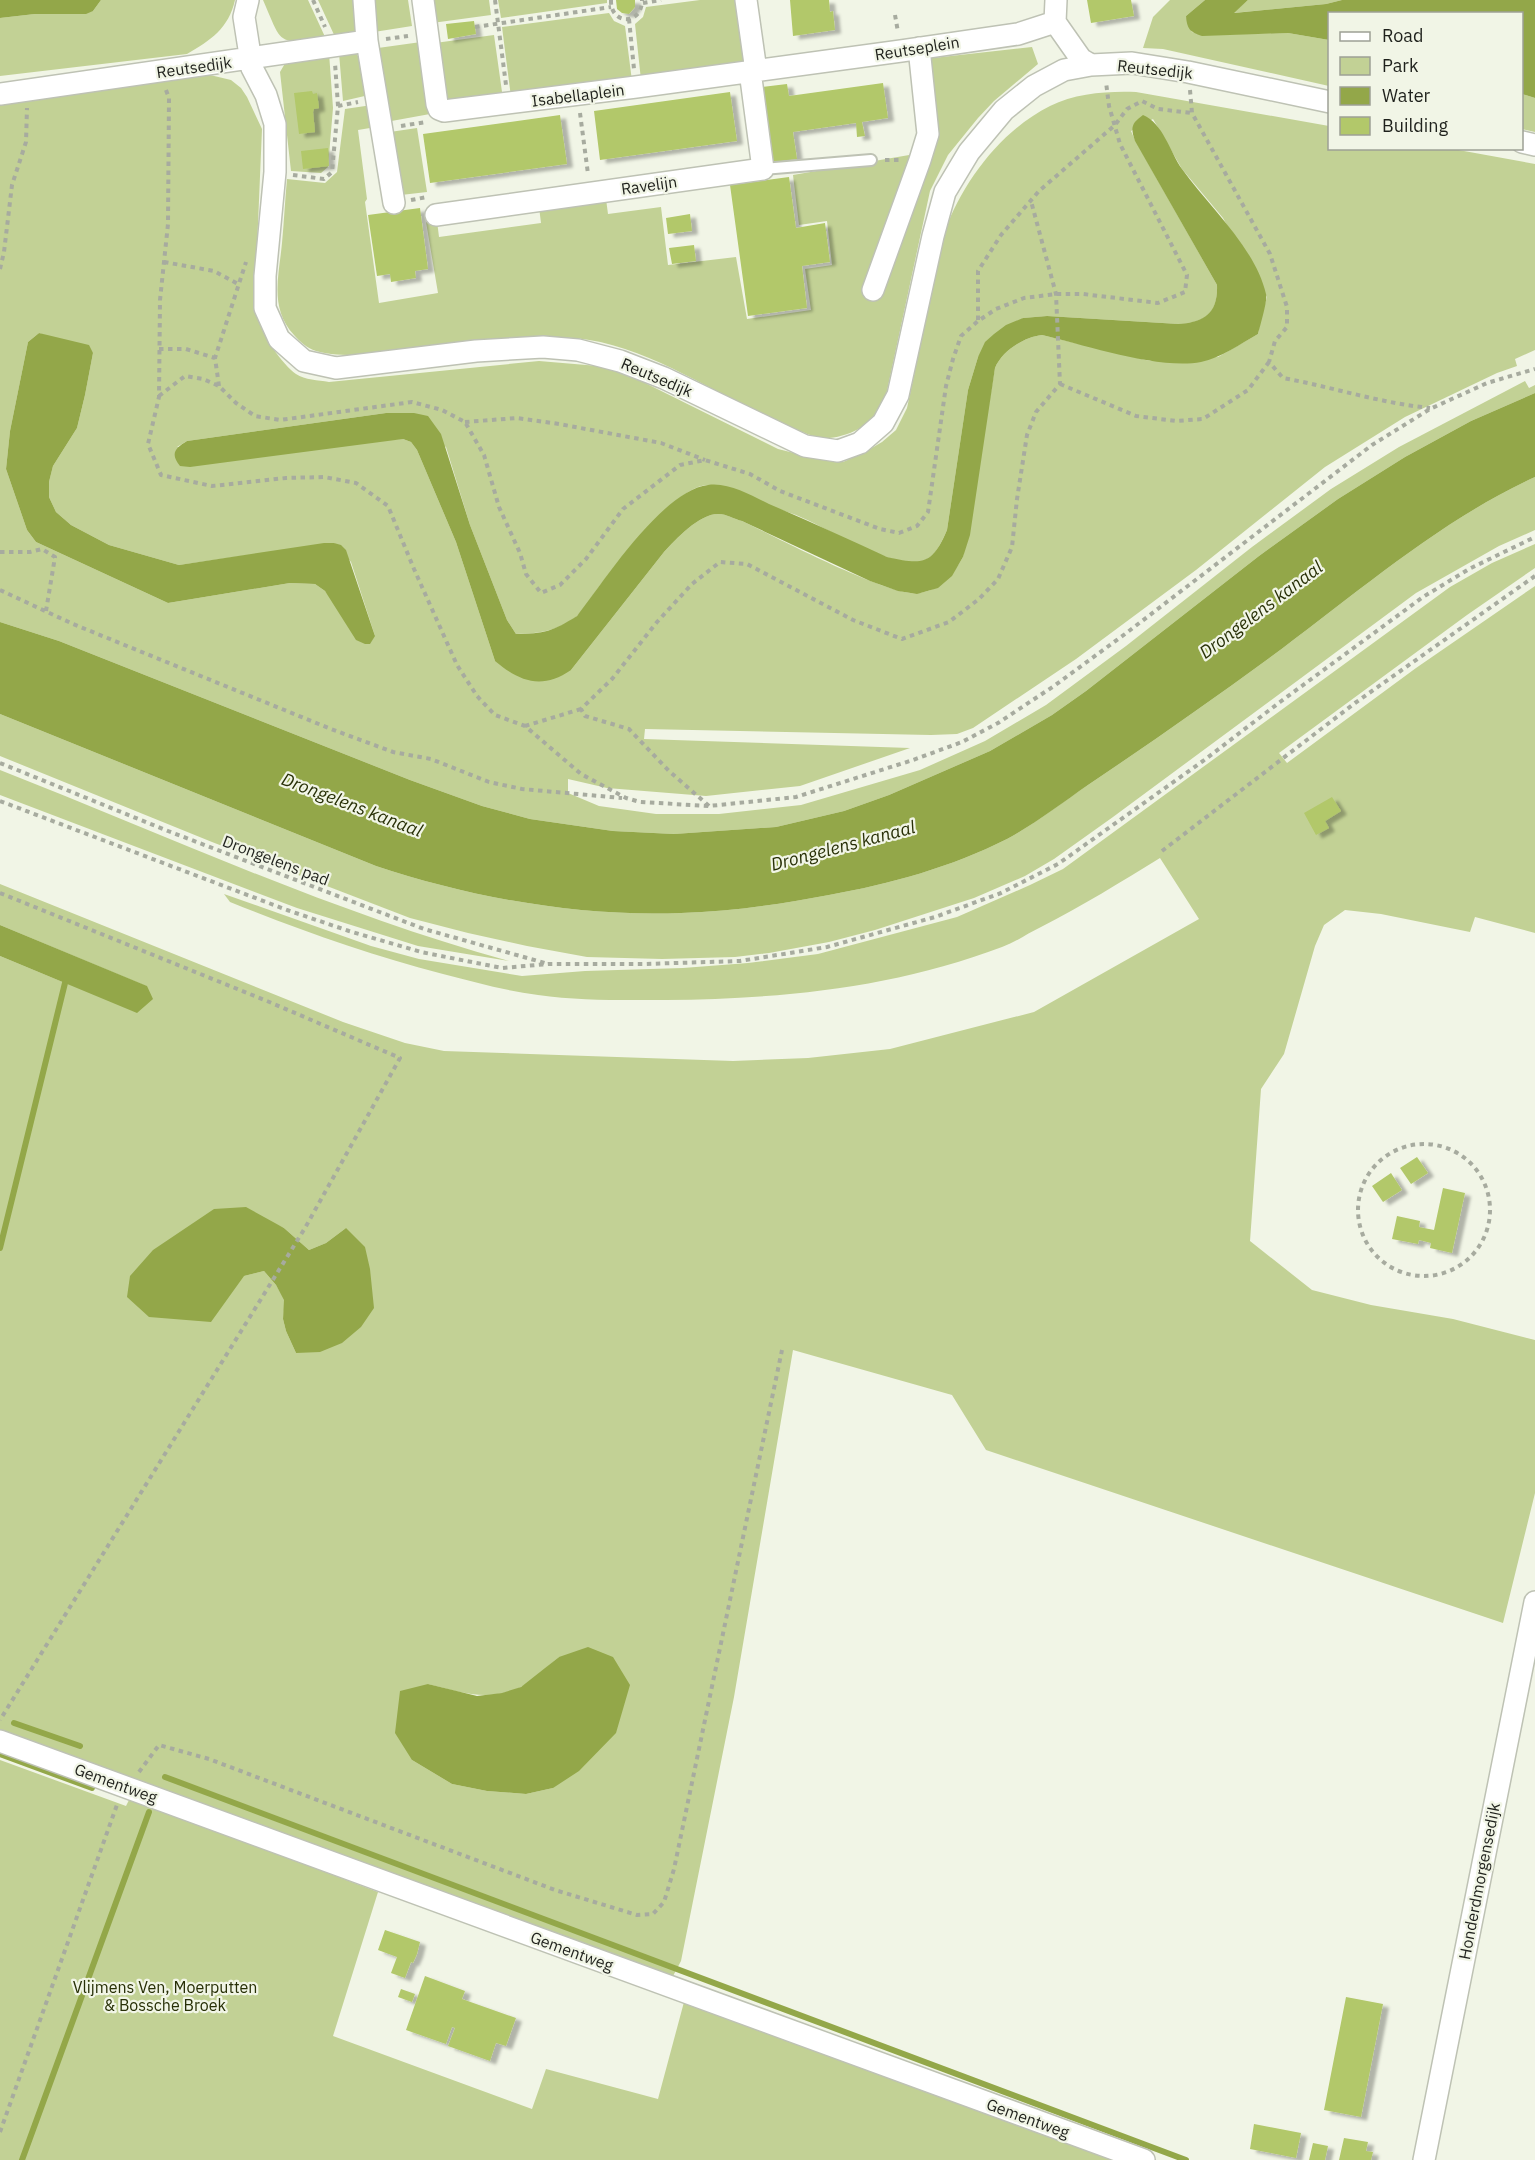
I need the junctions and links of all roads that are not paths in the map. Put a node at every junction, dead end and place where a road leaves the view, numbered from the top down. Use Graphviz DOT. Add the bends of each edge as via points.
graph roads {
  1 [pos="248,0"];
  2 [pos="364,0"];
  3 [pos="423,0"];
  4 [pos="746,0"];
  5 [pos="1056,0"];
  6 [pos="1055,22"];
  7 [pos="367,42"];
  8 [pos="919,48"];
  9 [pos="250,59"];
  10 [pos="1091,65"];
  11 [pos="753,71"];
  12 [pos="0,94"];
  13 [pos="1328,102"];
  14 [pos="871,160"];
  15 [pos="763,169"];
  16 [pos="394,203"];
  17 [pos="436,215"];
  18 [pos="873,290"];
  19 [pos="1535,1602"];
  20 [pos="0,1741"];
  21 [pos="1144,2160"];
  22 [pos="1424,2160"];
  1 -- 9 [label="street" via="244,17"];
  2 -- 7 [label="street"];
  3 -- 11 [label="street, Isabellaplein" via="437,104 444,111"];
  4 -- 11 [label="street"];
  5 -- 6 [label="street"];
  6 -- 8 [label="street, Reutseplein" via="1018,33"];
  6 -- 10 [label="street" via="1081,59"];
  7 -- 9 [label="street"];
  7 -- 16 [label="street"];
  8 -- 11 [label="street, Reutseplein"];
  8 -- 18 [label="street" via="928,134"];
  9 -- 10 [label="street, Reutsedijk" via="275,124 265,308 279,339 304,361 336,368 476,351 543,347 578,350 664,378 805,446 838,451 860,443 883,423 898,395 945,192 969,152 1004,110 1034,86 1064,70"];
  9 -- 12 [label="street, Reutsedijk"];
  10 -- 13 [label="street, Reutsedijk" via="1132,63"];
  11 -- 15 [label="street"];
  14 -- 15 [label="lane"];
  15 -- 17 [label="street, Ravelijn"];
  19 -- 22 [label="street, Honderdmorgensedijk"];
  20 -- 21 [label="street, Gementweg"];
}
